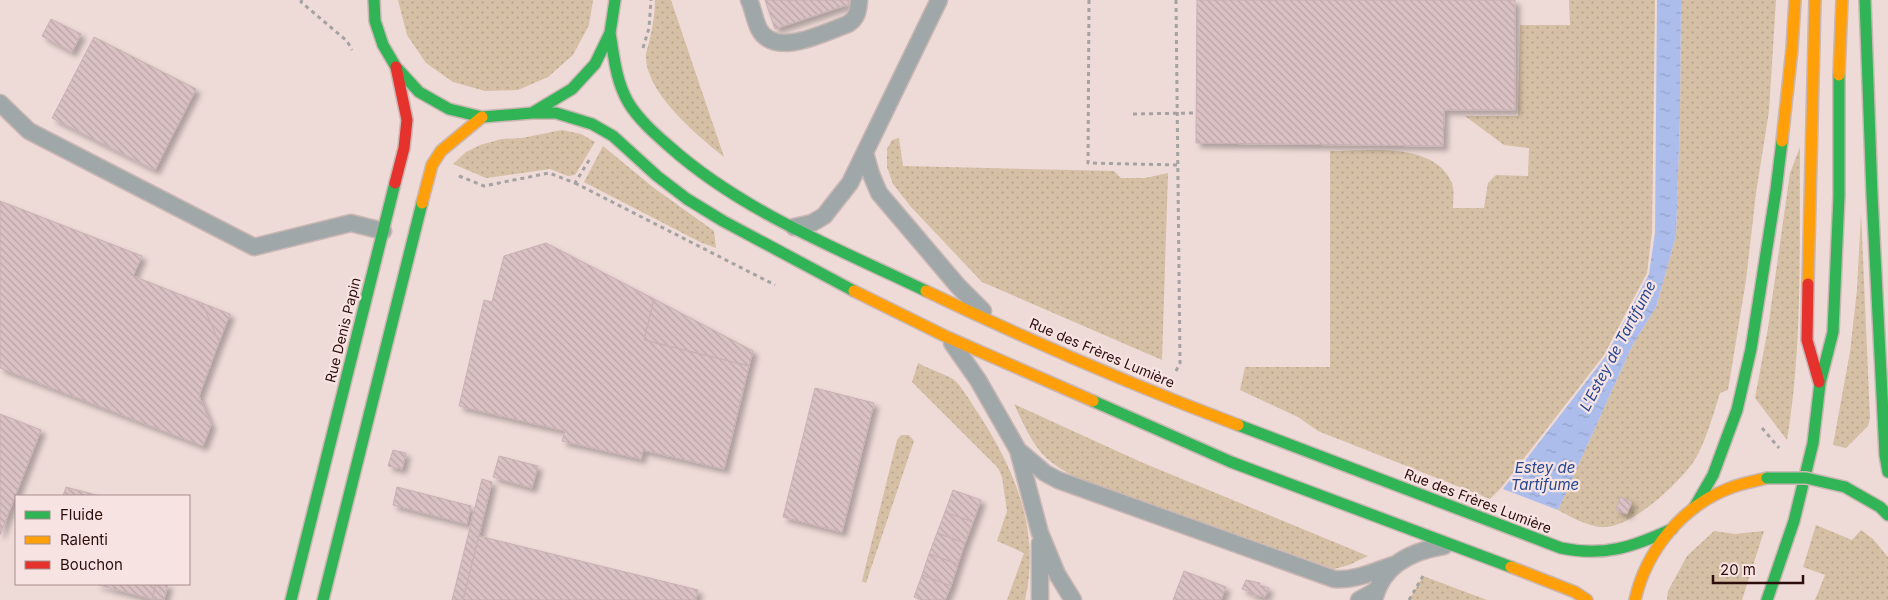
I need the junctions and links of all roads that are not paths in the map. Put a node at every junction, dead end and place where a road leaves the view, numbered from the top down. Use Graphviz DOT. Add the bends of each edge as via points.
graph roads {
  1 [pos="374,0"];
  2 [pos="616,0"];
  3 [pos="750,0"];
  4 [pos="939,0"];
  5 [pos="1795,0"];
  6 [pos="1815,0"];
  7 [pos="1842,0"];
  8 [pos="1866,0"];
  9 [pos="859,1"];
  10 [pos="363,7"];
  11 [pos="375,21"];
  12 [pos="610,33"];
  13 [pos="396,67"];
  14 [pos="0,103"];
  15 [pos="532,113"];
  16 [pos="482,117"];
  17 [pos="866,152"];
  18 [pos="1872,195"];
  19 [pos="794,227"];
  20 [pos="383,231"];
  21 [pos="1886,246"];
  22 [pos="997,325"];
  23 [pos="947,337"];
  24 [pos="1820,383"];
  25 [pos="1018,450"];
  26 [pos="1888,472"];
  27 [pos="1694,508"];
  28 [pos="1888,515"];
  29 [pos="1672,528"];
  30 [pos="1040,533"];
  31 [pos="1452,545"];
  32 [pos="1393,565"];
  33 [pos="1375,595"];
  34 [pos="290,600"];
  35 [pos="323,600"];
  36 [pos="1040,600"];
  37 [pos="1073,600"];
  38 [pos="1359,600"];
  39 [pos="1587,600"];
  40 [pos="1635,600"];
  41 [pos="1768,600"];
  1 -- 11 [label="main road"];
  2 -- 12 [label="main road"];
  3 -- 9 [label="lane" via="760,30 767,38 776,43 790,44 848,24 858,12"];
  4 -- 17 [label="lane"];
  5 -- 27 [label="main road" via="1776,190 1752,349 1724,447"];
  6 -- 24 [label="main road" via="1808,340"];
  7 -- 24 [label="main road" via="1833,332"];
  8 -- 18 [label="main road"];
  10 -- 11 [label="main road"];
  11 -- 13 [label="main road" via="383,45"];
  12 -- 15 [label="main road" via="595,64 572,89"];
  12 -- 19 [label="main road, Rue des Frères Lumière" via="618,78 635,112 672,150 702,173 735,196"];
  13 -- 16 [label="main road" via="420,92 449,109"];
  13 -- 20 [label="main road, Rue Denis Papin" via="407,120 404,148"];
  14 -- 20 [label="lane" via="29,131 254,247 351,223"];
  15 -- 16 [label="main road"];
  15 -- 23 [label="main road" via="556,113 592,124 613,136 656,176 723,222"];
  16 -- 35 [label="main road" via="441,151 432,165"];
  17 -- 19 [label="lane" via="850,183 824,216"];
  17 -- 22 [label="lane" via="879,193 958,286"];
  18 -- 21 [label="main road"];
  18 -- 26 [label="main road"];
  19 -- 22 [label="main road, Rue des Frères Lumière"];
  20 -- 34 [label="main road, Rue Denis Papin"];
  22 -- 29 [label="main road, Rue des Frères Lumière" via="1162,396 1561,548 1590,552 1616,549 1642,543"];
  23 -- 25 [label="lane" via="978,380"];
  23 -- 31 [label="main road" via="1231,462"];
  24 -- 41 [label="main road" via="1813,443 1794,521"];
  25 -- 30 [label="lane"];
  25 -- 32 [label="lane" via="1045,474 1058,480 1334,579 1361,576"];
  27 -- 28 [label="main road, bridge" via="1728,489 1767,478 1806,478 1845,488 1880,507"];
  27 -- 29 [label="main road"];
  29 -- 40 [label="main road" via="1647,563"];
  30 -- 36 [label="lane"];
  30 -- 37 [label="lane" via="1057,574"];
  31 -- 32 [label="lane" via="1423,549"];
  31 -- 39 [label="main road" via="1568,589"];
  32 -- 33 [label="lane"];
  33 -- 38 [label="lane"];
}
